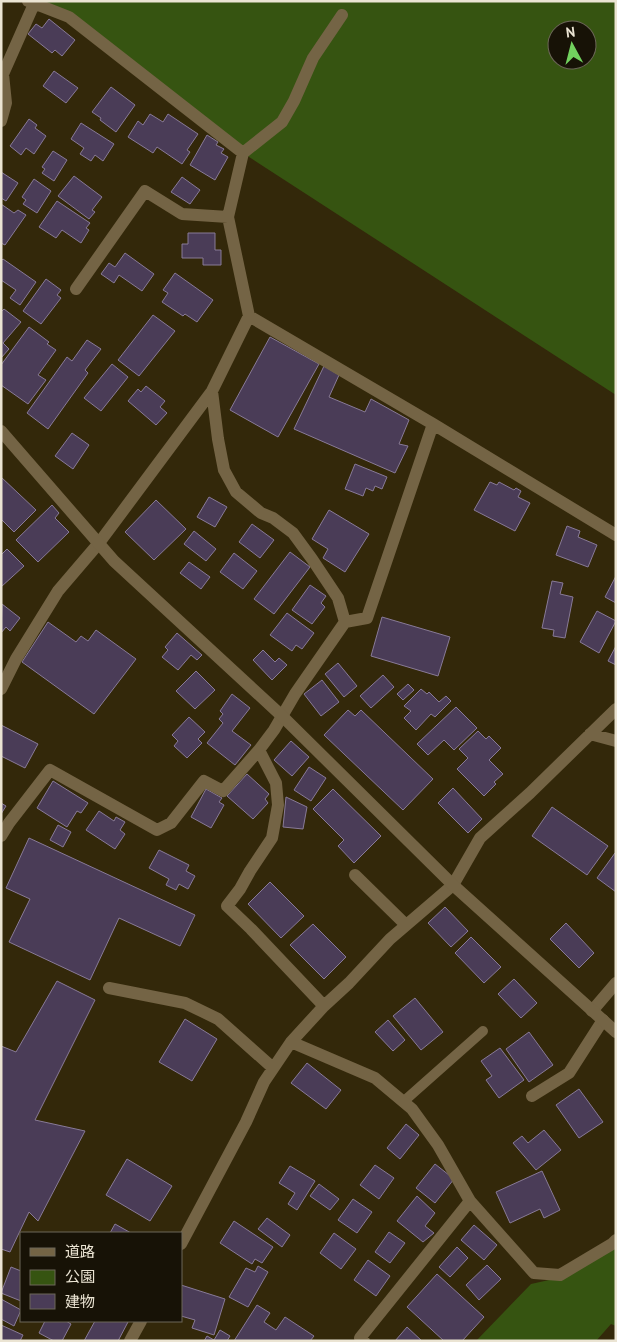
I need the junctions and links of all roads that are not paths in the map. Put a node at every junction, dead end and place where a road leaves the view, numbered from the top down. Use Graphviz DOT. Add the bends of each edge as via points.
graph roads {
  1 [pos="31,3"];
  2 [pos="342,15"];
  3 [pos="1,121"];
  4 [pos="243,152"];
  5 [pos="228,217"];
  6 [pos="76,289"];
  7 [pos="249,316"];
  8 [pos="212,391"];
  9 [pos="433,424"];
  10 [pos="1,432"];
  11 [pos="616,535"];
  12 [pos="99,543"];
  13 [pos="345,622"];
  14 [pos="1,689"];
  15 [pos="616,709"];
  16 [pos="282,716"];
  17 [pos="590,734"];
  18 [pos="616,742"];
  19 [pos="259,750"];
  20 [pos="1,836"];
  21 [pos="355,875"];
  22 [pos="453,885"];
  23 [pos="406,925"];
  24 [pos="616,983"];
  25 [pos="108,988"];
  26 [pos="324,1006"];
  27 [pos="592,1011"];
  28 [pos="602,1020"];
  29 [pos="483,1031"];
  30 [pos="616,1032"];
  31 [pos="291,1042"];
  32 [pos="273,1068"];
  33 [pos="532,1096"];
  34 [pos="403,1102"];
  35 [pos="470,1201"];
  36 [pos="616,1240"];
  37 [pos="182,1242"];
  38 [pos="140,1322"];
  39 [pos="361,1340"];
  40 [pos="130,1341"];
  1 -- 3 [label="street" via="3,74 6,103"];
  1 -- 4 [label="street" via="69,17"];
  2 -- 4 [label="street" via="313,58 282,122"];
  4 -- 5 [label="street"];
  5 -- 6 [label="street" via="182,214 145,191"];
  5 -- 7 [label="street"];
  7 -- 8 [label="street"];
  7 -- 9 [label="street"];
  8 -- 12 [label="street"];
  8 -- 13 [label="street" via="224,470 236,492 293,534 338,598"];
  9 -- 11 [label="street"];
  9 -- 13 [label="street" via="367,618"];
  10 -- 12 [label="street"];
  12 -- 14 [label="street" via="58,591"];
  12 -- 16 [label="street"];
  13 -- 16 [label="street"];
  15 -- 17 [label="street"];
  16 -- 19 [label="street"];
  16 -- 22 [label="street"];
  17 -- 18 [label="street"];
  17 -- 22 [label="street" via="480,838"];
  19 -- 20 [label="street" via="223,791 204,781 171,822 157,830 50,770"];
  19 -- 26 [label="street" via="276,783 278,805 272,838 227,906"];
  21 -- 23 [label="street"];
  22 -- 23 [label="street"];
  22 -- 27 [label="street"];
  23 -- 26 [label="street"];
  24 -- 27 [label="street"];
  25 -- 32 [label="street" via="185,1003 218,1018"];
  26 -- 31 [label="street"];
  27 -- 28 [label="street"];
  28 -- 30 [label="street"];
  28 -- 33 [label="street" via="569,1073"];
  29 -- 34 [label="lane"];
  31 -- 32 [label="street"];
  31 -- 34 [label="street" via="375,1078"];
  32 -- 37 [label="street"];
  34 -- 35 [label="street" via="412,1109 438,1145"];
  35 -- 36 [label="street" via="534,1273 560,1275"];
  35 -- 39 [label="street"];
  38 -- 40 [label="street"];
}
